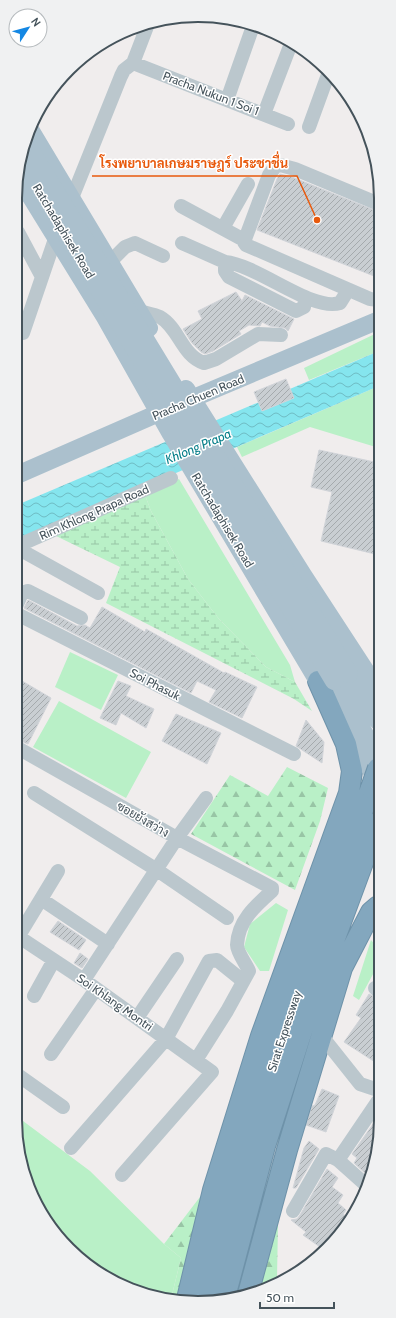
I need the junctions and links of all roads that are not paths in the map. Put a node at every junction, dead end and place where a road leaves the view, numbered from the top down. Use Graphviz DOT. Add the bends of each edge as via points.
graph roads {
  1 [pos="146,30"];
  2 [pos="252,30"];
  3 [pos="290,48"];
  4 [pos="133,63"];
  5 [pos="327,79"];
  6 [pos="227,100"];
  7 [pos="264,114"];
  8 [pos="288,124"];
  9 [pos="309,127"];
  10 [pos="33,135"];
  11 [pos="29,148"];
  12 [pos="25,166"];
  13 [pos="23,183"];
  14 [pos="248,184"];
  15 [pos="72,198"];
  16 [pos="374,202"];
  17 [pos="181,206"];
  18 [pos="224,228"];
  19 [pos="56,236"];
  20 [pos="22,240"];
  21 [pos="182,243"];
  22 [pos="247,243"];
  23 [pos="163,256"];
  24 [pos="225,262"];
  25 [pos="110,263"];
  26 [pos="241,265"];
  27 [pos="42,277"];
  28 [pos="82,278"];
  29 [pos="346,290"];
  30 [pos="305,298"];
  31 [pos="374,299"];
  32 [pos="139,311"];
  33 [pos="374,322"];
  34 [pos="23,333"];
  35 [pos="281,335"];
  36 [pos="192,400"];
  37 [pos="160,413"];
  38 [pos="22,473"];
  39 [pos="171,478"];
  40 [pos="260,507"];
  41 [pos="230,532"];
  42 [pos="22,545"];
  43 [pos="22,550"];
  44 [pos="22,593"];
  45 [pos="98,593"];
  46 [pos="22,617"];
  47 [pos="81,618"];
  48 [pos="334,679"];
  49 [pos="374,684"];
  50 [pos="374,717"];
  51 [pos="22,750"];
  52 [pos="374,750"];
  53 [pos="294,754"];
  54 [pos="374,773"];
  55 [pos="374,779"];
  56 [pos="34,792"];
  57 [pos="206,798"];
  58 [pos="374,833"];
  59 [pos="177,838"];
  60 [pos="374,869"];
  61 [pos="157,870"];
  62 [pos="58,871"];
  63 [pos="41,899"];
  64 [pos="374,909"];
  65 [pos="227,918"];
  66 [pos="22,933"];
  67 [pos="22,942"];
  68 [pos="108,944"];
  69 [pos="177,959"];
  70 [pos="54,960"];
  71 [pos="342,968"];
  72 [pos="84,980"];
  73 [pos="243,981"];
  74 [pos="96,989"];
  75 [pos="34,996"];
  76 [pos="137,1018"];
  77 [pos="322,1034"];
  78 [pos="166,1039"];
  79 [pos="51,1054"];
  80 [pos="196,1060"];
  81 [pos="22,1078"];
  82 [pos="374,1089"];
  83 [pos="63,1107"];
  84 [pos="374,1107"];
  85 [pos="71,1148"];
  86 [pos="338,1160"];
  87 [pos="122,1175"];
  88 [pos="363,1182"];
  89 [pos="293,1211"];
  90 [pos="249,1289"];
  91 [pos="226,1294"];
  92 [pos="187,1296"];
  93 [pos="206,1296"];
  1 -- 4 [label="street"];
  2 -- 6 [label="street"];
  3 -- 7 [label="street"];
  4 -- 6 [label="street, Pracha Nukun 1 Soi 1"];
  4 -- 15 [label="street" via="121,76"];
  5 -- 9 [label="street"];
  6 -- 7 [label="street, Pracha Nukun 1 Soi 1"];
  7 -- 8 [label="street, Pracha Nukun 1 Soi 1"];
  10 -- 15 [label="main road, Ratchadaphisek Road"];
  11 -- 48 [label="main road, Ratchadaphisek Road, bridge"];
  12 -- 48 [label="main road, Ratchadaphisek Road, bridge"];
  13 -- 19 [label="main road, Ratchadaphisek Road"];
  14 -- 18 [label="street"];
  15 -- 25 [label="main road, Ratchadaphisek Road"];
  16 -- 22 [label="street" via="280,165 269,175"];
  17 -- 18 [label="street"];
  18 -- 22 [label="street"];
  19 -- 27 [label="street"];
  19 -- 28 [label="main road, Ratchadaphisek Road"];
  20 -- 27 [label="street"];
  21 -- 24 [label="street"];
  22 -- 26 [label="street"];
  22 -- 29 [label="street"];
  23 -- 25 [label="street" via="135,243 125,247"];
  24 -- 26 [label="street"];
  24 -- 30 [label="street" via="225,271 229,277 296,311 304,308"];
  25 -- 28 [label="main road" via="110,276 106,284 99,288 91,288"];
  25 -- 32 [label="main road, Ratchadaphisek Road"];
  26 -- 30 [label="street"];
  27 -- 34 [label="street"];
  28 -- 37 [label="main road, Ratchadaphisek Road"];
  29 -- 30 [label="street" via="343,299 336,304"];
  29 -- 31 [label="street"];
  32 -- 35 [label="street" via="160,317 170,326 193,358 204,363 216,359 258,334"];
  32 -- 36 [label="main road, Ratchadaphisek Road"];
  33 -- 36 [label="main road, Pracha Chuen Road"];
  36 -- 37 [label="main road, Pracha Chuen Road"];
  36 -- 40 [label="main road, Ratchadaphisek Road"];
  37 -- 38 [label="main road, Pracha Chuen Road"];
  37 -- 41 [label="main road, Ratchadaphisek Road"];
  39 -- 42 [label="street, Rim Khlong Prapa Road"];
  40 -- 41 [label="main road" via="245,501 231,506"];
  40 -- 49 [label="main road, Ratchadaphisek Road"];
  41 -- 48 [label="main road, Ratchadaphisek Road"];
  43 -- 45 [label="street"];
  44 -- 47 [label="street" via="28,591"];
  46 -- 53 [label="street, Soi Phasuk"];
  48 -- 50 [label="main road, Ratchadaphisek Road"];
  48 -- 52 [label="main road, Ratchadaphisek Road"];
  48 -- 54 [label="main road, Ratchadaphisek Road"];
  48 -- 92 [label="highway" via="352,771 349,793 261,1036 213,1190"];
  51 -- 59 [label="street, ซอยยังสว่าง"];
  55 -- 93 [label="highway, Sirat Expressway, bridge" via="287,1017 245,1152"];
  56 -- 61 [label="street"];
  57 -- 59 [label="street"];
  58 -- 91 [label="highway, Sirat Expressway" via="311,1003 265,1146"];
  59 -- 61 [label="street"];
  59 -- 73 [label="street, ซอยยังสว่าง" via="272,888 272,892 249,911 241,928 237,946 249,970"];
  60 -- 71 [label="highway" via="358,908"];
  61 -- 65 [label="street"];
  61 -- 68 [label="street"];
  62 -- 63 [label="street"];
  63 -- 66 [label="street"];
  63 -- 68 [label="street"];
  64 -- 71 [label="highway"];
  67 -- 70 [label="street, Soi Khlang Montri"];
  68 -- 72 [label="street"];
  69 -- 76 [label="street"];
  70 -- 72 [label="street, Soi Khlang Montri"];
  70 -- 75 [label="street"];
  71 -- 77 [label="highway"];
  72 -- 74 [label="street, Soi Khlang Montri"];
  73 -- 78 [label="street" via="217,960 209,961"];
  73 -- 80 [label="street"];
  74 -- 76 [label="street, Soi Khlang Montri"];
  74 -- 79 [label="street"];
  76 -- 78 [label="street, Soi Khlang Montri"];
  77 -- 82 [label="street" via="360,1084"];
  77 -- 90 [label="highway"];
  78 -- 80 [label="street, Soi Khlang Montri"];
  78 -- 85 [label="street"];
  80 -- 87 [label="street, Soi Khlang Montri" via="212,1072"];
  81 -- 83 [label="street"];
  84 -- 86 [label="street"];
  86 -- 88 [label="street"];
  86 -- 89 [label="street" via="326,1154"];
}
